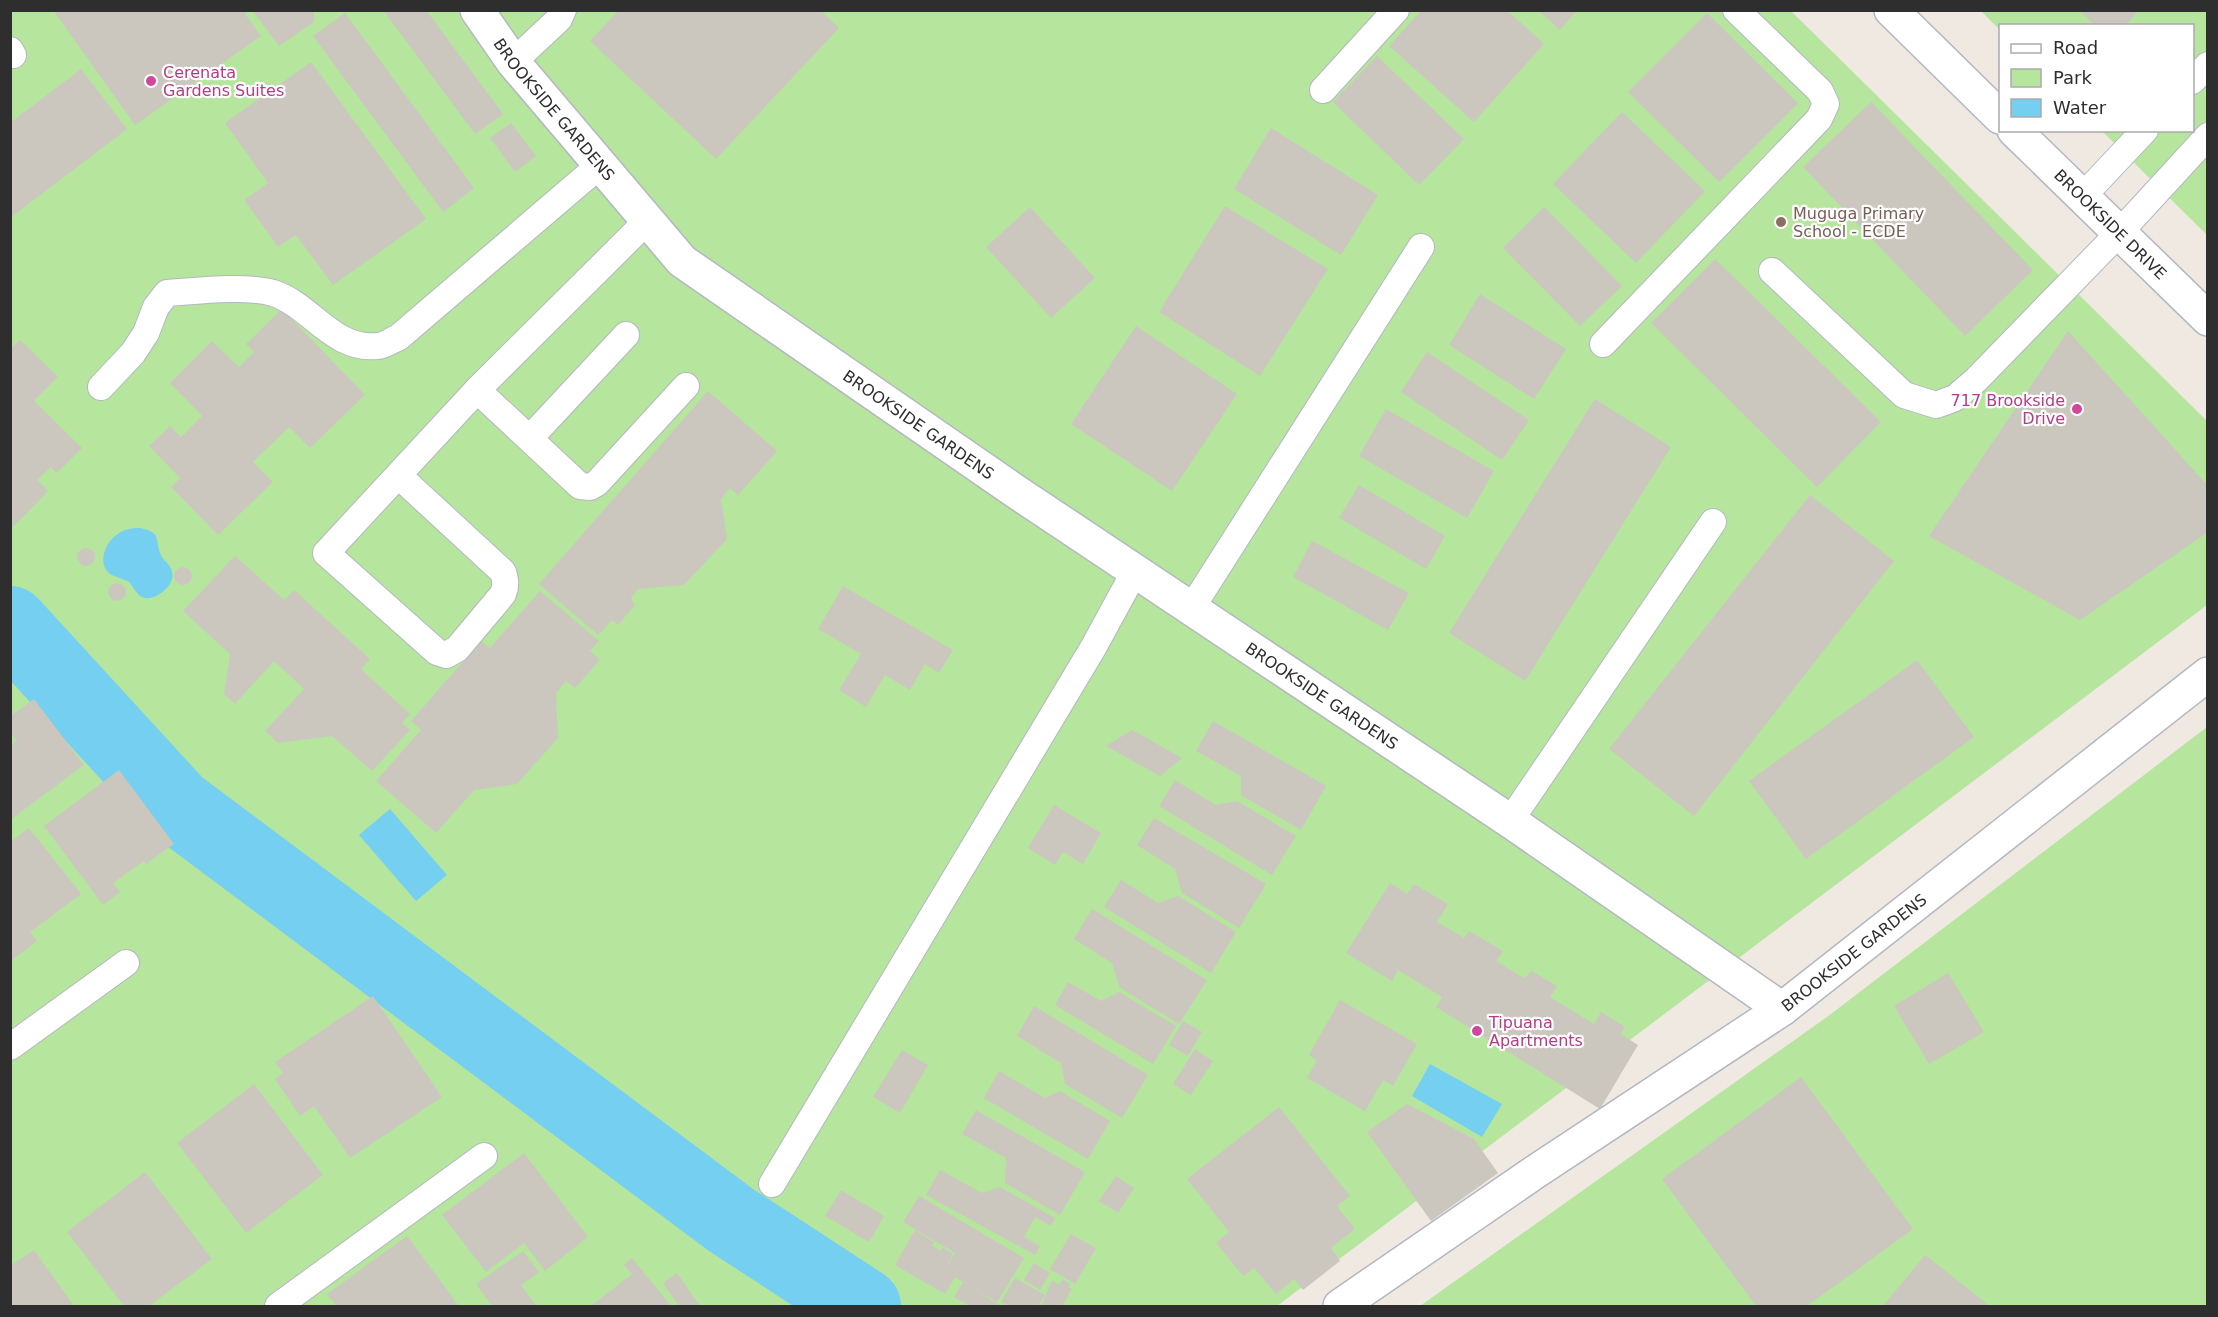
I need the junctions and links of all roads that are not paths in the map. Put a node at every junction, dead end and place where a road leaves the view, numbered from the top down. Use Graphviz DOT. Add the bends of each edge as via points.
graph roads {
  1 [pos="477,10"];
  2 [pos="563,10"];
  3 [pos="1396,10"];
  4 [pos="1736,10"];
  5 [pos="1890,10"];
  6 [pos="513,62"];
  7 [pos="2208,65"];
  8 [pos="2194,80"];
  9 [pos="1323,90"];
  10 [pos="1999,115"];
  11 [pos="2016,132"];
  12 [pos="2143,132"];
  13 [pos="2208,136"];
  14 [pos="600,165"];
  15 [pos="2082,196"];
  16 [pos="648,220"];
  17 [pos="2119,233"];
  18 [pos="1421,247"];
  19 [pos="1772,270"];
  20 [pos="2208,319"];
  21 [pos="626,335"];
  22 [pos="1602,344"];
  23 [pos="686,386"];
  24 [pos="101,387"];
  25 [pos="477,390"];
  26 [pos="530,438"];
  27 [pos="399,476"];
  28 [pos="1713,522"];
  29 [pos="1135,571"];
  30 [pos="1191,609"];
  31 [pos="2208,674"];
  32 [pos="1510,821"];
  33 [pos="126,963"];
  34 [pos="1782,1009"];
  35 [pos="10,1047"];
  36 [pos="484,1156"];
  37 [pos="772,1184"];
  38 [pos="278,1306"];
  39 [pos="1340,1306"];
  1 -- 6 [label="street, BROOKSIDE GARDENS"];
  2 -- 6 [label="lane" via="559,19"];
  3 -- 9 [label="lane"];
  4 -- 22 [label="lane" via="1820,91 1826,104 1819,119"];
  5 -- 10 [label="street"];
  6 -- 14 [label="street, BROOKSIDE GARDENS"];
  7 -- 8 [label="lane"];
  11 -- 15 [label="street, BROOKSIDE DRIVE"];
  12 -- 15 [label="lane"];
  13 -- 17 [label="lane"];
  14 -- 16 [label="street, BROOKSIDE GARDENS"];
  14 -- 24 [label="lane" via="399,337 379,346 357,345 334,336 293,301 274,294 258,290 167,293 156,306 134,352"];
  15 -- 17 [label="street, BROOKSIDE DRIVE"];
  16 -- 25 [label="lane"];
  16 -- 29 [label="street, BROOKSIDE GARDENS" via="682,261"];
  17 -- 19 [label="lane" via="1976,380 1955,398 1936,405 1904,395"];
  17 -- 20 [label="street, BROOKSIDE DRIVE"];
  18 -- 30 [label="lane"];
  21 -- 26 [label="lane"];
  23 -- 26 [label="lane" via="590,487 580,486"];
  25 -- 26 [label="lane"];
  25 -- 27 [label="lane"];
  27 -- 27 [label="lane" via="326,553 437,652 446,655 458,649 503,594 505,577"];
  28 -- 32 [label="lane"];
  29 -- 30 [label="street, BROOKSIDE GARDENS"];
  29 -- 37 [label="lane" via="1093,648"];
  30 -- 32 [label="street, BROOKSIDE GARDENS"];
  31 -- 34 [label="street, BROOKSIDE GARDENS"];
  32 -- 34 [label="street, BROOKSIDE GARDENS"];
  33 -- 35 [label="lane"];
  34 -- 39 [label="street"];
  36 -- 38 [label="lane"];
}
